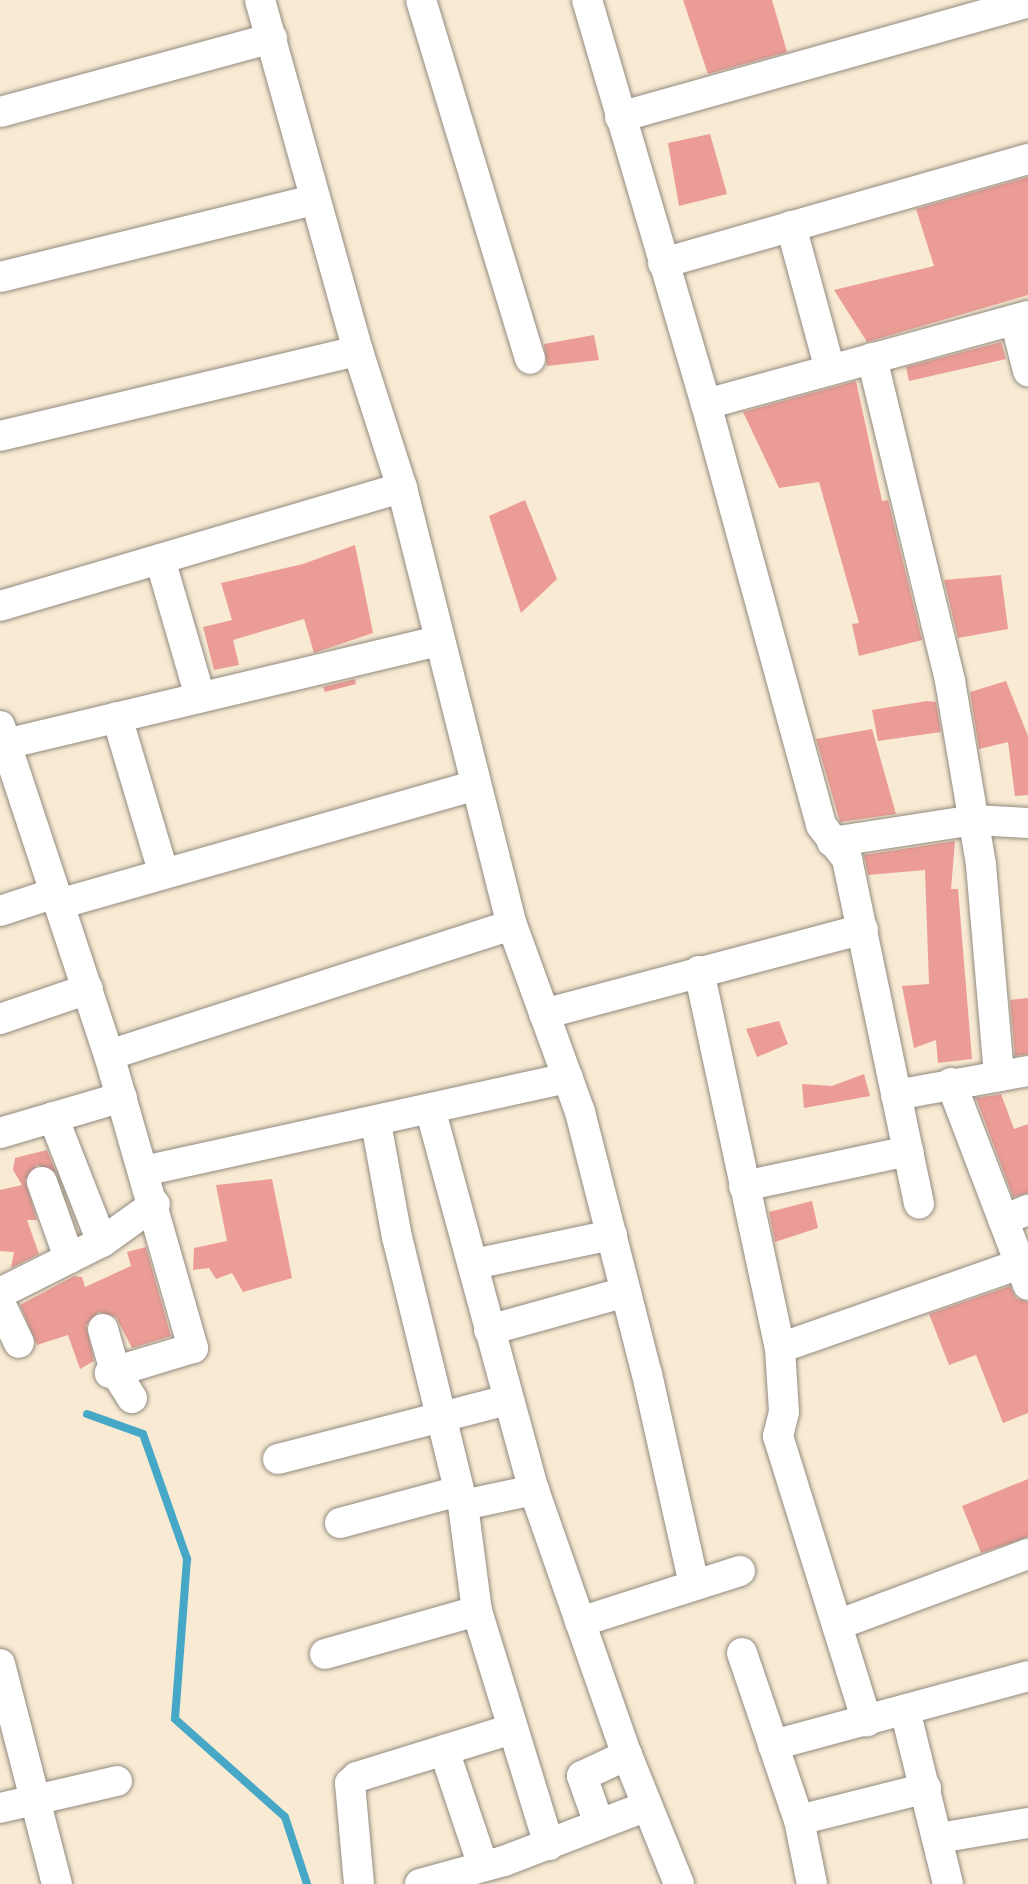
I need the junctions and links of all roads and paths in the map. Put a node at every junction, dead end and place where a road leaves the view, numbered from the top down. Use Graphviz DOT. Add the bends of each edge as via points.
graph roads {
  1 [pos="260,0"];
  2 [pos="422,0"];
  3 [pos="587,0"];
  4 [pos="1028,2"];
  5 [pos="272,38"];
  6 [pos="0,112"];
  7 [pos="620,117"];
  8 [pos="1028,159"];
  9 [pos="314,200"];
  10 [pos="791,226"];
  11 [pos="663,262"];
  12 [pos="0,277"];
  13 [pos="1021,318"];
  14 [pos="358,351"];
  15 [pos="872,358"];
  16 [pos="530,359"];
  17 [pos="830,370"];
  18 [pos="1028,371"];
  19 [pos="706,404"];
  20 [pos="0,436"];
  21 [pos="402,488"];
  22 [pos="160,559"];
  23 [pos="0,606"];
  24 [pos="440,640"];
  25 [pos="200,697"];
  26 [pos="117,717"];
  27 [pos="4,747"];
  28 [pos="474,786"];
  29 [pos="974,820"];
  30 [pos="1028,823"];
  31 [pos="832,842"];
  32 [pos="163,872"];
  33 [pos="57,898"];
  34 [pos="0,911"];
  35 [pos="512,925"];
  36 [pos="863,929"];
  37 [pos="699,971"];
  38 [pos="88,989"];
  39 [pos="544,1014"];
  40 [pos="0,1019"];
  41 [pos="109,1055"];
  42 [pos="1014,1073"];
  43 [pos="568,1079"];
  44 [pos="951,1083"];
  45 [pos="897,1095"];
  46 [pos="122,1097"];
  47 [pos="431,1112"];
  48 [pos="53,1117"];
  49 [pos="376,1123"];
  50 [pos="0,1133"];
  51 [pos="908,1151"];
  52 [pos="144,1171"];
  53 [pos="42,1182"];
  54 [pos="744,1186"];
  55 [pos="155,1204"];
  56 [pos="919,1204"];
  57 [pos="1016,1215"];
  58 [pos="612,1235"];
  59 [pos="102,1242"];
  60 [pos="69,1258"];
  61 [pos="474,1264"];
  62 [pos="1024,1274"];
  63 [pos="626,1292"];
  64 [pos="0,1293"];
  65 [pos="0,1303"];
  66 [pos="103,1329"];
  67 [pos="489,1330"];
  68 [pos="19,1343"];
  69 [pos="780,1348"];
  70 [pos="113,1372"];
  71 [pos="132,1398"];
  72 [pos="507,1400"];
  73 [pos="439,1415"];
  74 [pos="278,1459"];
  75 [pos="534,1490"];
  76 [pos="461,1498"];
  77 [pos="340,1522"];
  78 [pos="1028,1554"];
  79 [pos="740,1571"];
  80 [pos="694,1585"];
  81 [pos="477,1611"];
  82 [pos="580,1622"];
  83 [pos="837,1625"];
  84 [pos="742,1653"];
  85 [pos="325,1654"];
  86 [pos="0,1664"];
  87 [pos="1028,1676"];
  88 [pos="905,1710"];
  89 [pos="867,1721"];
  90 [pos="512,1729"];
  91 [pos="773,1745"];
  92 [pos="444,1750"];
  93 [pos="627,1755"];
  94 [pos="117,1781"];
  95 [pos="926,1788"];
  96 [pos="38,1799"];
  97 [pos="647,1806"];
  98 [pos="0,1808"];
  99 [pos="799,1820"];
  100 [pos="1028,1823"];
  101 [pos="599,1824"];
  102 [pos="939,1838"];
  103 [pos="549,1845"];
  104 [pos="483,1866"];
  105 [pos="57,1884"];
  106 [pos="359,1884"];
  107 [pos="420,1884"];
  108 [pos="679,1884"];
  109 [pos="813,1884"];
  110 [pos="948,1884"];
  1 -- 5 [label="street"];
  2 -- 16 [label="street"];
  3 -- 7 [label="street"];
  4 -- 7 [label="street"];
  5 -- 6 [label="street"];
  5 -- 9 [label="street"];
  7 -- 11 [label="street"];
  8 -- 10 [label="street"];
  9 -- 12 [label="street"];
  9 -- 14 [label="street"];
  10 -- 11 [label="street"];
  10 -- 17 [label="street"];
  11 -- 19 [label="street"];
  13 -- 15 [label="street"];
  13 -- 18 [label="street"];
  14 -- 20 [label="street"];
  14 -- 21 [label="street"];
  15 -- 17 [label="street"];
  15 -- 29 [label="street" via="950,681"];
  17 -- 19 [label="street"];
  19 -- 31 [label="street" via="821,825"];
  21 -- 22 [label="street"];
  21 -- 24 [label="street"];
  22 -- 23 [label="street"];
  22 -- 25 [label="street"];
  24 -- 25 [label="street"];
  24 -- 28 [label="street"];
  25 -- 26 [label="street"];
  26 -- 27 [label="street"];
  26 -- 32 [label="street"];
  27 -- 33 [label="street"];
  28 -- 32 [label="street"];
  28 -- 35 [label="street"];
  29 -- 30 [label="street"];
  29 -- 31 [label="street"];
  29 -- 42 [label="street"];
  31 -- 36 [label="street" via="847,859"];
  32 -- 33 [label="street"];
  33 -- 34 [label="street"];
  33 -- 38 [label="street"];
  35 -- 39 [label="street"];
  35 -- 41 [label="street"];
  36 -- 37 [label="street"];
  36 -- 45 [label="street"];
  37 -- 39 [label="street"];
  37 -- 54 [label="street"];
  38 -- 40 [label="street"];
  38 -- 41 [label="street"];
  39 -- 43 [label="street"];
  41 -- 46 [label="street"];
  42 -- 44 [label="street"];
  43 -- 47 [label="street"];
  43 -- 58 [label="street"];
  44 -- 45 [label="street"];
  44 -- 57 [label="street"];
  45 -- 51 [label="street"];
  46 -- 48 [label="street"];
  46 -- 52 [label="street"];
  47 -- 49 [label="street"];
  47 -- 61 [label="street"];
  48 -- 50 [label="street"];
  48 -- 59 [label="street"];
  49 -- 52 [label="street"];
  49 -- 73 [label="street"];
  51 -- 54 [label="street"];
  51 -- 56 [label="street"];
  52 -- 55 [label="street"];
  53 -- 60 [label="street"];
  54 -- 69 [label="street"];
  55 -- 59 [label="street"];
  55 -- 70 [label="street" via="193,1348"];
  57 -- 62 [label="street"];
  58 -- 61 [label="street"];
  58 -- 63 [label="street"];
  59 -- 60 [label="street"];
  60 -- 64 [label="street"];
  61 -- 67 [label="street"];
  62 -- 69 [label="street"];
  63 -- 67 [label="street"];
  63 -- 80 [label="street"];
  65 -- 68 [label="street"];
  66 -- 70 [label="street"];
  67 -- 72 [label="street"];
  69 -- 83 [label="street" via="784,1412 778,1436"];
  70 -- 71 [label="street"];
  72 -- 73 [label="street"];
  72 -- 75 [label="street"];
  73 -- 74 [label="street"];
  73 -- 76 [label="street"];
  75 -- 76 [label="street"];
  75 -- 82 [label="street"];
  76 -- 77 [label="street"];
  76 -- 81 [label="street"];
  78 -- 83 [label="street"];
  79 -- 80 [label="street"];
  80 -- 82 [label="street"];
  81 -- 85 [label="street"];
  81 -- 90 [label="street"];
  82 -- 93 [label="street"];
  83 -- 89 [label="street"];
  84 -- 91 [label="street"];
  86 -- 96 [label="street"];
  87 -- 88 [label="street"];
  88 -- 89 [label="street"];
  88 -- 95 [label="street"];
  89 -- 91 [label="street"];
  90 -- 92 [label="street"];
  90 -- 103 [label="street"];
  91 -- 99 [label="street"];
  92 -- 104 [label="street"];
  92 -- 106 [label="street" via="350,1783"];
  93 -- 97 [label="street"];
  93 -- 101 [label="street" via="582,1776"];
  94 -- 96 [label="street"];
  95 -- 99 [label="street"];
  95 -- 102 [label="street"];
  96 -- 98 [label="street"];
  96 -- 105 [label="street"];
  97 -- 101 [label="street"];
  97 -- 108 [label="street"];
  99 -- 109 [label="street"];
  100 -- 102 [label="street"];
  101 -- 103 [label="street"];
  102 -- 110 [label="street"];
  103 -- 104 [label="street"];
  104 -- 107 [label="street"];
}
